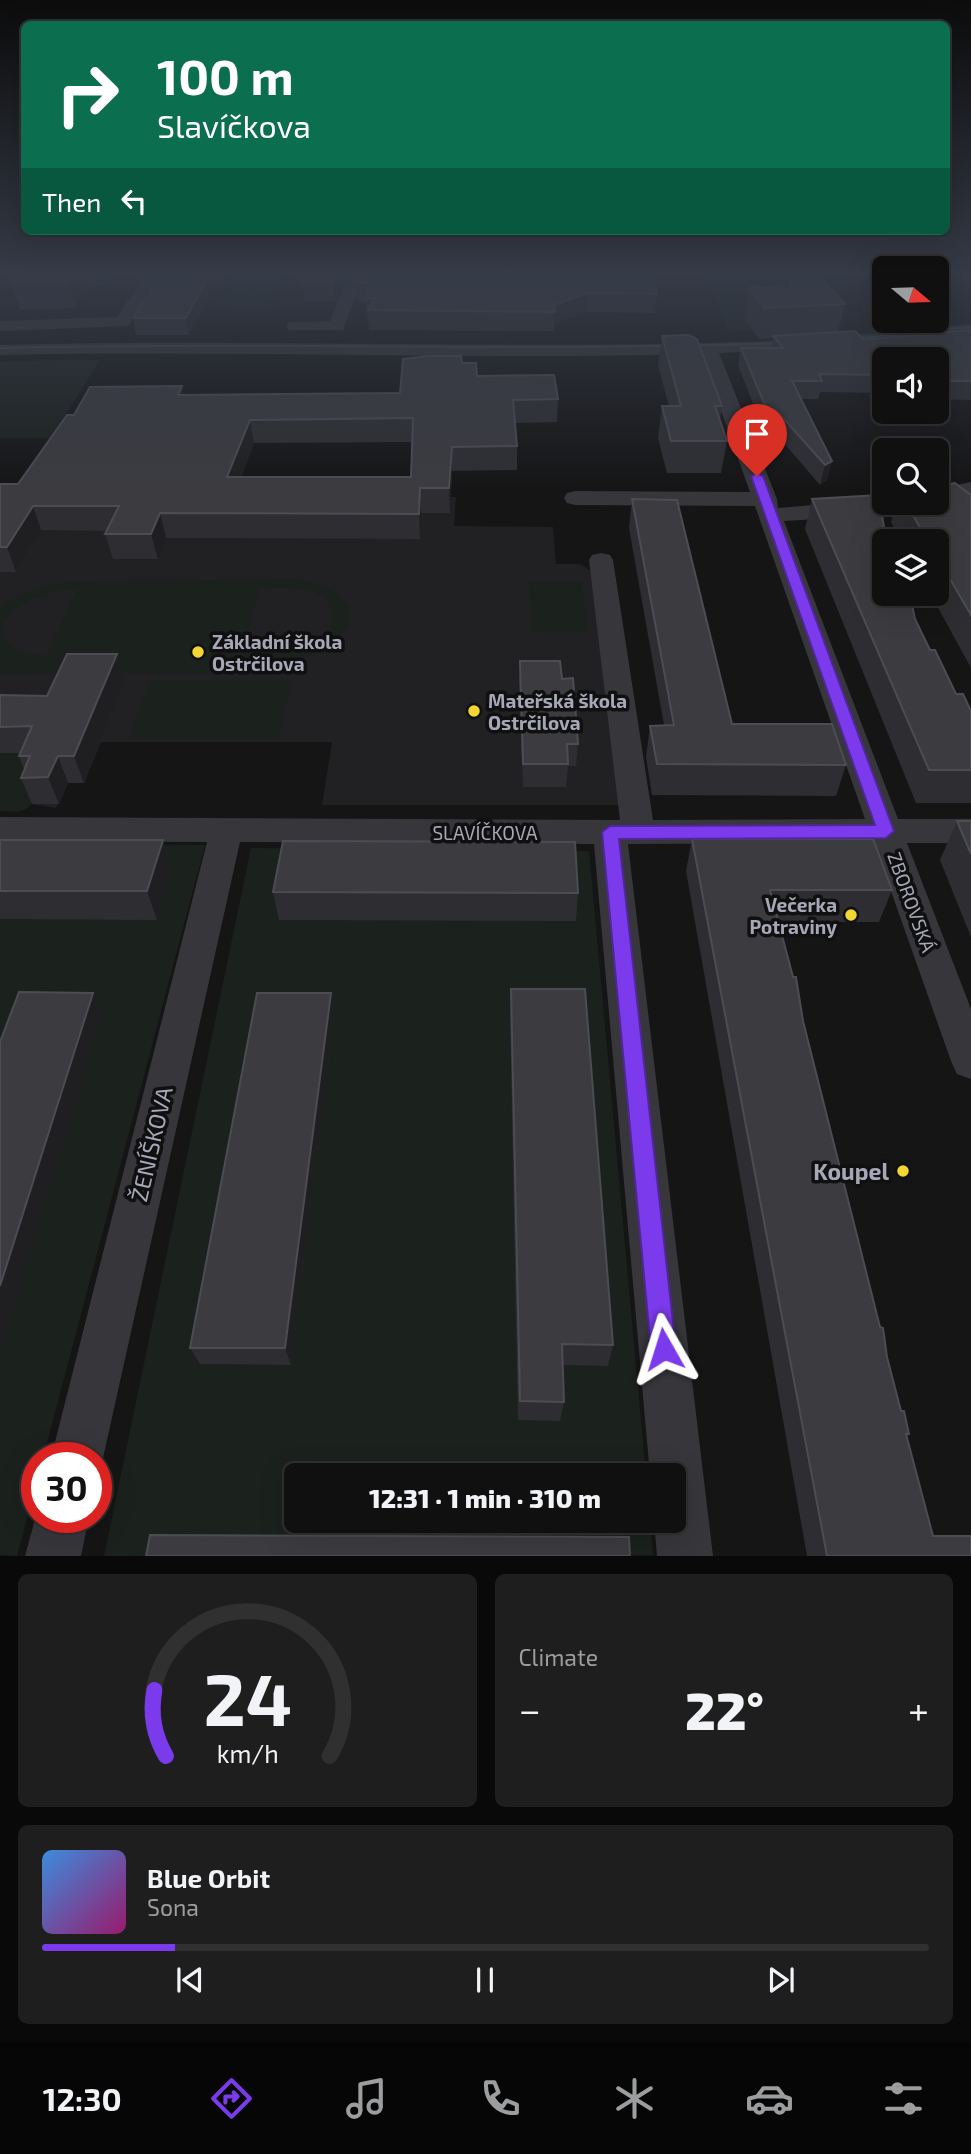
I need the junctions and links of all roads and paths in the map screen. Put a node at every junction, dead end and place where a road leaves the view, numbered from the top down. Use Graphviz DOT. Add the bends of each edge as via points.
graph roads {
  1 [pos="784,345"];
  2 [pos="708,348"];
  3 [pos="0,350"];
  4 [pos="970,491"];
  5 [pos="949,494"];
  6 [pos="575,498"];
  7 [pos="769,507"];
  8 [pos="872,508"];
  9 [pos="601,560"];
  10 [pos="0,829"];
  11 [pos="226,831"];
  12 [pos="886,831"];
  13 [pos="971,831"];
  14 [pos="624,832"];
  15 [pos="971,1061"];
  16 [pos="81,1442"];
  17 [pos="58,1533"];
  18 [pos="53,1556"];
  19 [pos="685,1556"];
  1 -- 2 [label="street"];
  2 -- 3 [label="street" via="141,346"];
  2 -- 7 [label="street, ZBOROVSKÁ"];
  4 -- 5 [label="street"];
  6 -- 7 [label="street"];
  7 -- 8 [label="street"];
  7 -- 12 [label="street, ZBOROVSKÁ"];
  9 -- 14 [label="street"];
  10 -- 11 [label="street, SLAVÍČKOVA"];
  11 -- 14 [label="street, SLAVÍČKOVA"];
  11 -- 16 [label="street, ŽENÍŠKOVA"];
  12 -- 13 [label="street, SLAVÍČKOVA"];
  12 -- 14 [label="street, SLAVÍČKOVA"];
  12 -- 15 [label="street, ZBOROVSKÁ"];
  14 -- 19 [label="street"];
  17 -- 18 [label="street"];
}
